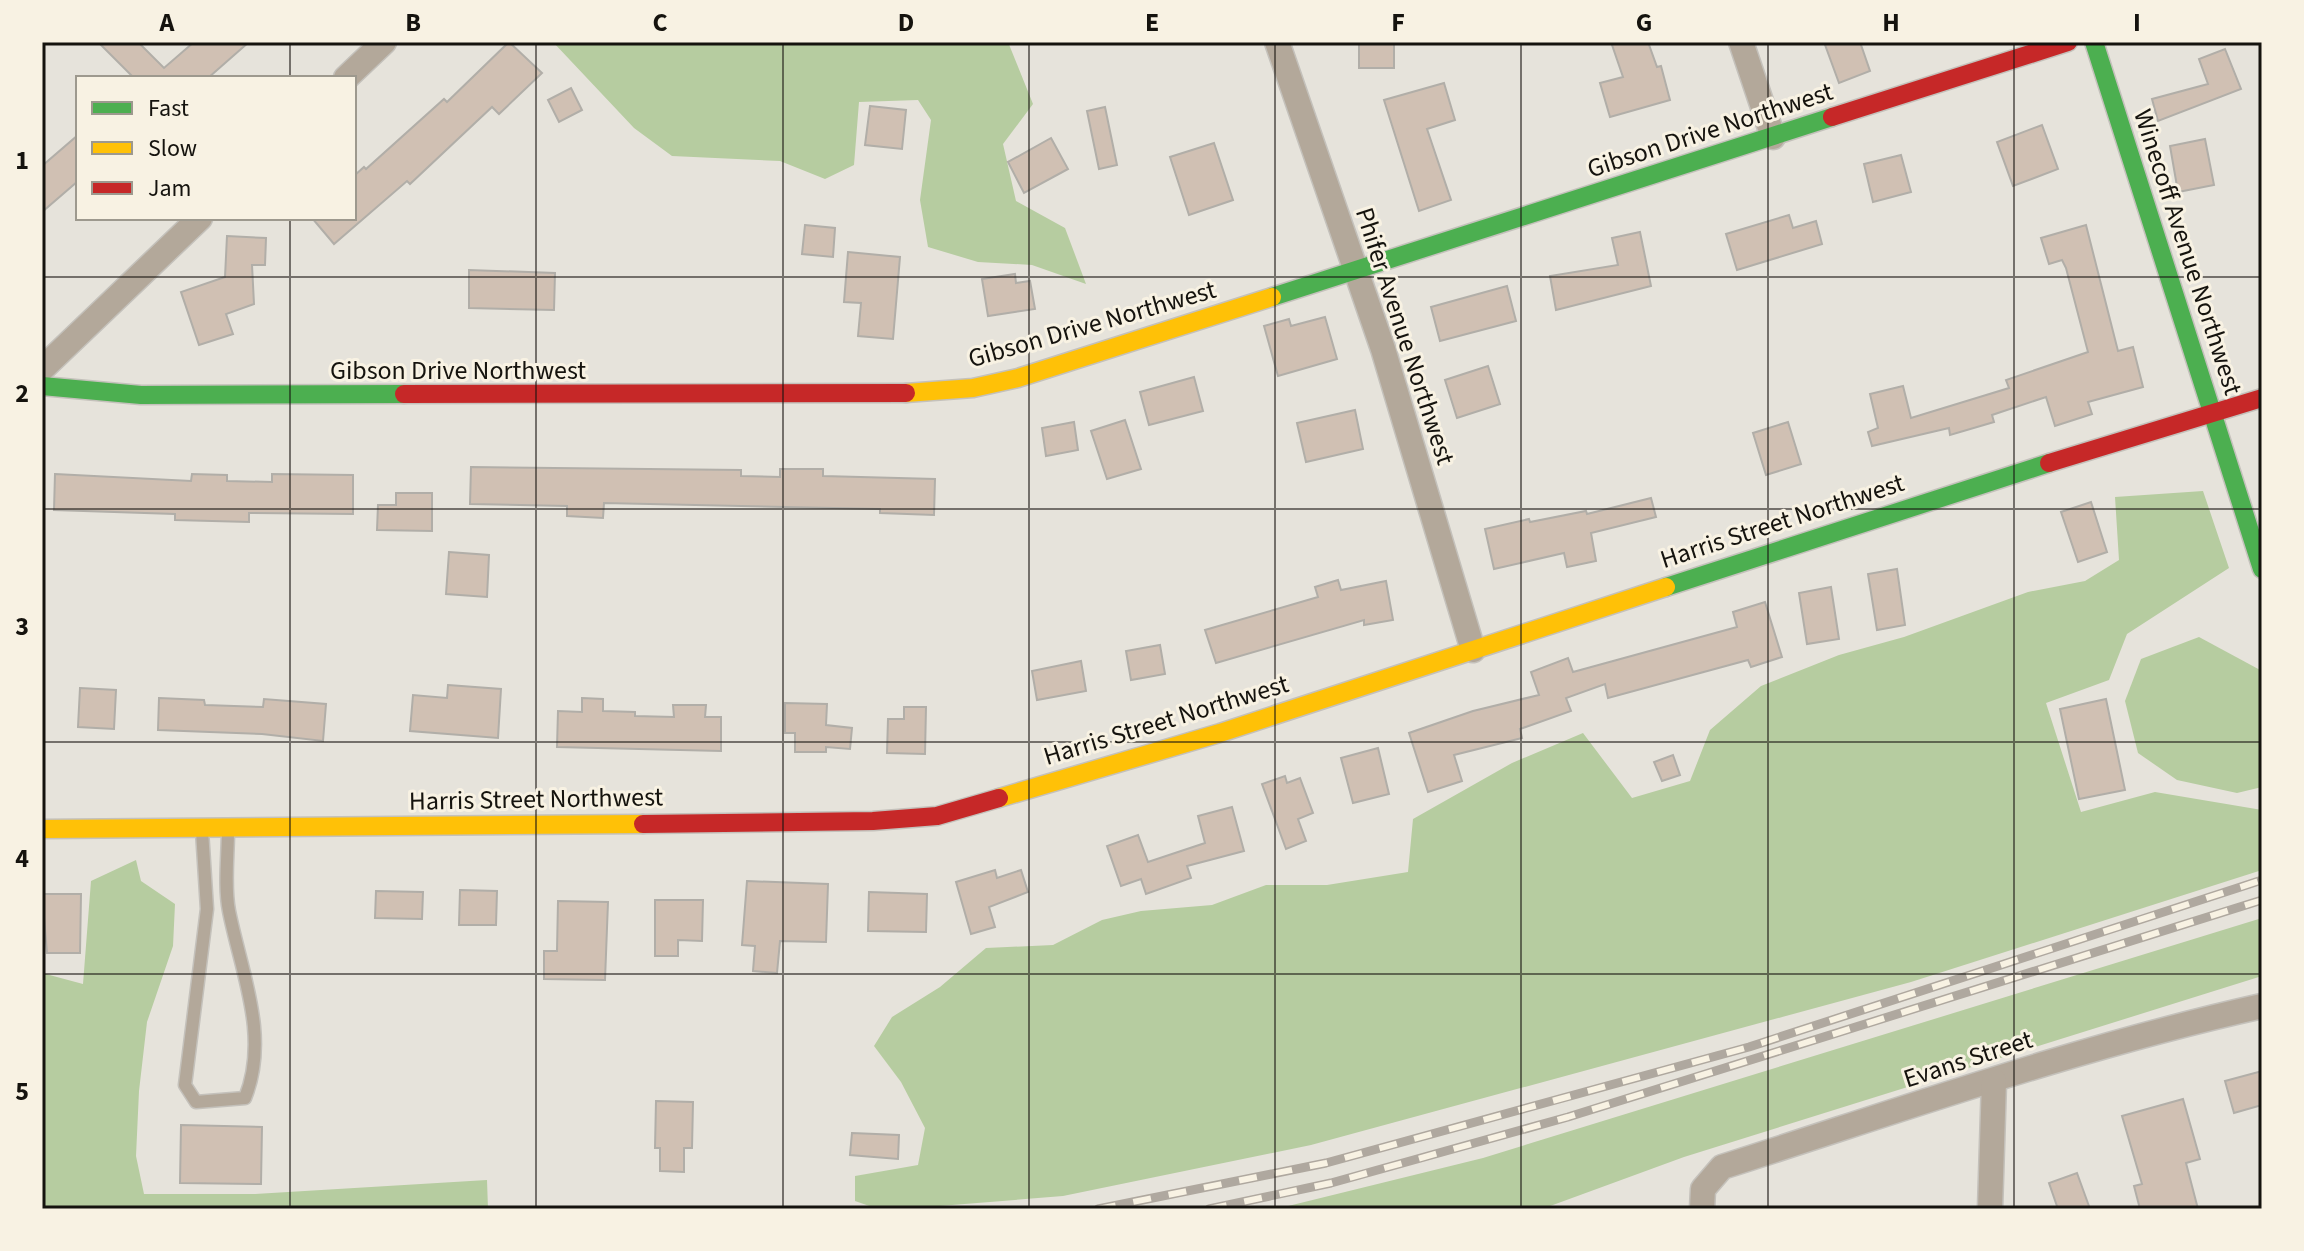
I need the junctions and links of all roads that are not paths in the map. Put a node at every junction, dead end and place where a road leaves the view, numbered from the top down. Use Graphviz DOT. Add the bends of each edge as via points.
graph roads {
  1 [pos="384,42"];
  2 [pos="1277,42"];
  3 [pos="1741,42"];
  4 [pos="2068,42"];
  5 [pos="2094,42"];
  6 [pos="348,76"];
  7 [pos="1773,137"];
  8 [pos="198,220"];
  9 [pos="1356,272"];
  10 [pos="42,369"];
  11 [pos="42,386"];
  12 [pos="2262,398"];
  13 [pos="2214,414"];
  14 [pos="2262,569"];
  15 [pos="1473,650"];
  16 [pos="202,828"];
  17 [pos="228,828"];
  18 [pos="42,829"];
  19 [pos="228,908"];
  20 [pos="207,909"];
  21 [pos="2262,1006"];
  22 [pos="1994,1081"];
  23 [pos="1703,1199"];
  24 [pos="1990,1209"];
  1 -- 6 [label="street"];
  2 -- 9 [label="street, Phifer Avenue Northwest"];
  3 -- 7 [label="street"];
  4 -- 7 [label="street, Gibson Drive Northwest"];
  5 -- 13 [label="street, Winecoff Avenue Northwest"];
  7 -- 9 [label="street, Gibson Drive Northwest"];
  8 -- 10 [label="street"];
  9 -- 11 [label="street, Gibson Drive Northwest" via="1018,378 916,393 156,395"];
  9 -- 15 [label="street, Phifer Avenue Northwest"];
  12 -- 13 [label="street, Harris Street Northwest"];
  13 -- 14 [label="street, Winecoff Avenue Northwest"];
  13 -- 15 [label="street, Harris Street Northwest" via="1970,487"];
  15 -- 17 [label="street, Harris Street Northwest" via="1220,733 937,816 826,822"];
  16 -- 17 [label="street, Harris Street Northwest"];
  16 -- 18 [label="street, Harris Street Northwest"];
  16 -- 20 [label="lane"];
  17 -- 19 [label="lane"];
  19 -- 20 [label="lane"];
  19 -- 20 [label="lane" via="253,1010 254,1075 245,1098 196,1102 185,1085"];
  21 -- 22 [label="street, Evans Street" via="2160,1029"];
  22 -- 23 [label="street, Evans Street" via="1722,1167"];
  22 -- 24 [label="street"];
}
